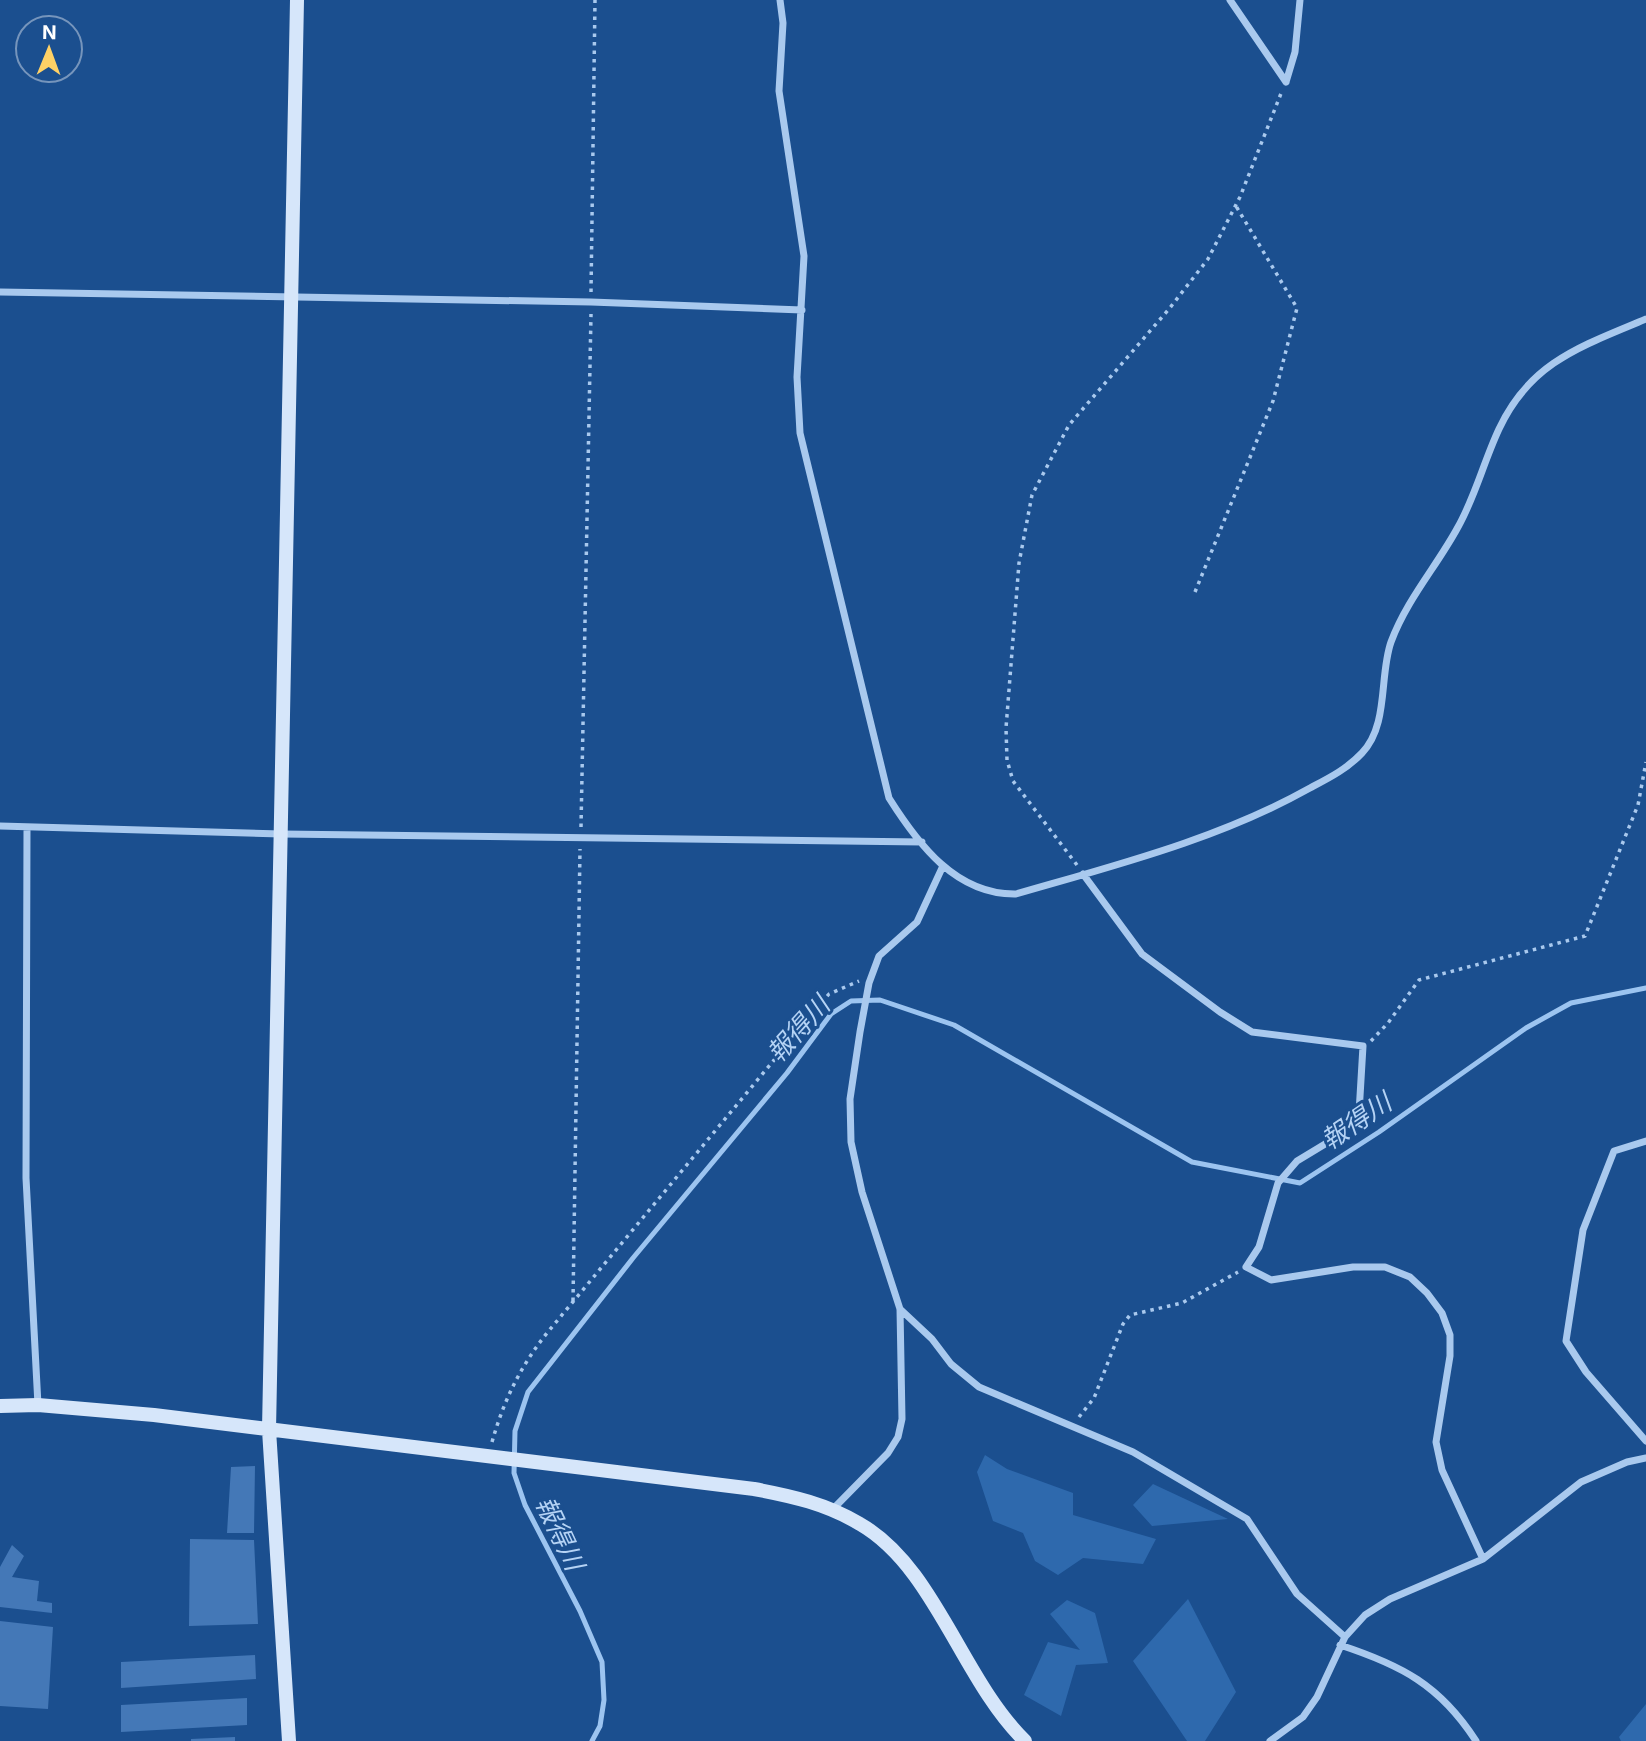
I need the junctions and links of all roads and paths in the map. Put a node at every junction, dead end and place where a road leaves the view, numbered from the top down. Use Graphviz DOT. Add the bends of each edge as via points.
graph roads {
  1 [pos="297,0"];
  2 [pos="595,0"];
  3 [pos="780,0"];
  4 [pos="1230,0"];
  5 [pos="1300,0"];
  6 [pos="1286,82"];
  7 [pos="1236,206"];
  8 [pos="0,292"];
  9 [pos="292,298"];
  10 [pos="591,302"];
  11 [pos="803,310"];
  12 [pos="1646,319"];
  13 [pos="1195,592"];
  14 [pos="1646,762"];
  15 [pos="0,827"];
  16 [pos="27,828"];
  17 [pos="281,834"];
  18 [pos="580,837"];
  19 [pos="922,842"];
  20 [pos="942,868"];
  21 [pos="1083,874"];
  22 [pos="871,978"];
  23 [pos="1363,1046"];
  24 [pos="1646,1141"];
  25 [pos="1246,1267"];
  26 [pos="573,1301"];
  27 [pos="900,1309"];
  28 [pos="38,1405"];
  29 [pos="0,1406"];
  30 [pos="1071,1427"];
  31 [pos="269,1430"];
  32 [pos="1646,1441"];
  33 [pos="488,1458"];
  34 [pos="1646,1458"];
  35 [pos="833,1509"];
  36 [pos="1483,1559"];
  37 [pos="1345,1637"];
  38 [pos="1340,1645"];
  39 [pos="289,1741"];
  40 [pos="1025,1741"];
  41 [pos="1270,1741"];
  42 [pos="1476,1741"];
  1 -- 9 [label="street"];
  2 -- 10 [label="path"];
  3 -- 11 [label="street" via="779,91 804,256"];
  4 -- 6 [label="street"];
  5 -- 6 [label="street" via="1295,52"];
  6 -- 7 [label="path"];
  7 -- 13 [label="path" via="1297,308 1273,401"];
  7 -- 21 [label="path" via="1200,269 1069,425 1048,460 1028,509 1019,564 1007,760 1013,781"];
  8 -- 9 [label="street"];
  9 -- 10 [label="street"];
  9 -- 17 [label="street"];
  10 -- 11 [label="street"];
  10 -- 18 [label="path"];
  11 -- 19 [label="street" via="797,377 800,433 890,798"];
  12 -- 21 [label="street" via="1569,352 1520,391 1499,428 1458,528 1398,626 1390,645 1376,729 1365,750 1348,767 1227,829"];
  14 -- 23 [label="path" via="1638,805 1586,936 1419,980 1378,1036"];
  15 -- 16 [label="street"];
  16 -- 17 [label="street"];
  16 -- 28 [label="street" via="26,1178"];
  17 -- 18 [label="street"];
  17 -- 31 [label="street"];
  18 -- 19 [label="street"];
  18 -- 26 [label="path"];
  19 -- 20 [label="street"];
  20 -- 21 [label="street" via="956,878 1003,894"];
  20 -- 22 [label="street" via="917,922 879,956"];
  21 -- 23 [label="street" via="1142,954 1252,1032"];
  22 -- 26 [label="path" via="829,994"];
  22 -- 27 [label="street" via="850,1099 851,1142 862,1192"];
  23 -- 25 [label="street" via="1359,1113 1340,1135 1297,1161 1278,1183 1259,1247"];
  24 -- 32 [label="street" via="1614,1151 1583,1230 1566,1341 1586,1372"];
  25 -- 30 [label="path" via="1182,1303 1130,1315 1094,1398"];
  25 -- 36 [label="street" via="1271,1280 1353,1267 1385,1267 1410,1277 1426,1293 1442,1313 1450,1335 1436,1442 1442,1470"];
  26 -- 33 [label="path" via="509,1388"];
  27 -- 30 [label="street" via="979,1387"];
  27 -- 35 [label="street" via="903,1375 898,1437"];
  28 -- 29 [label="street"];
  28 -- 31 [label="street"];
  30 -- 37 [label="street" via="1133,1452 1247,1519 1297,1594"];
  31 -- 33 [label="street"];
  31 -- 39 [label="street"];
  33 -- 35 [label="street" via="754,1489"];
  34 -- 36 [label="street" via="1581,1482"];
  35 -- 40 [label="street" via="863,1525 916,1577 973,1676"];
  36 -- 37 [label="street" via="1390,1599 1365,1615"];
  37 -- 38 [label="street"];
  38 -- 41 [label="street" via="1303,1717"];
  38 -- 42 [label="street" via="1408,1671 1440,1695"];
}
